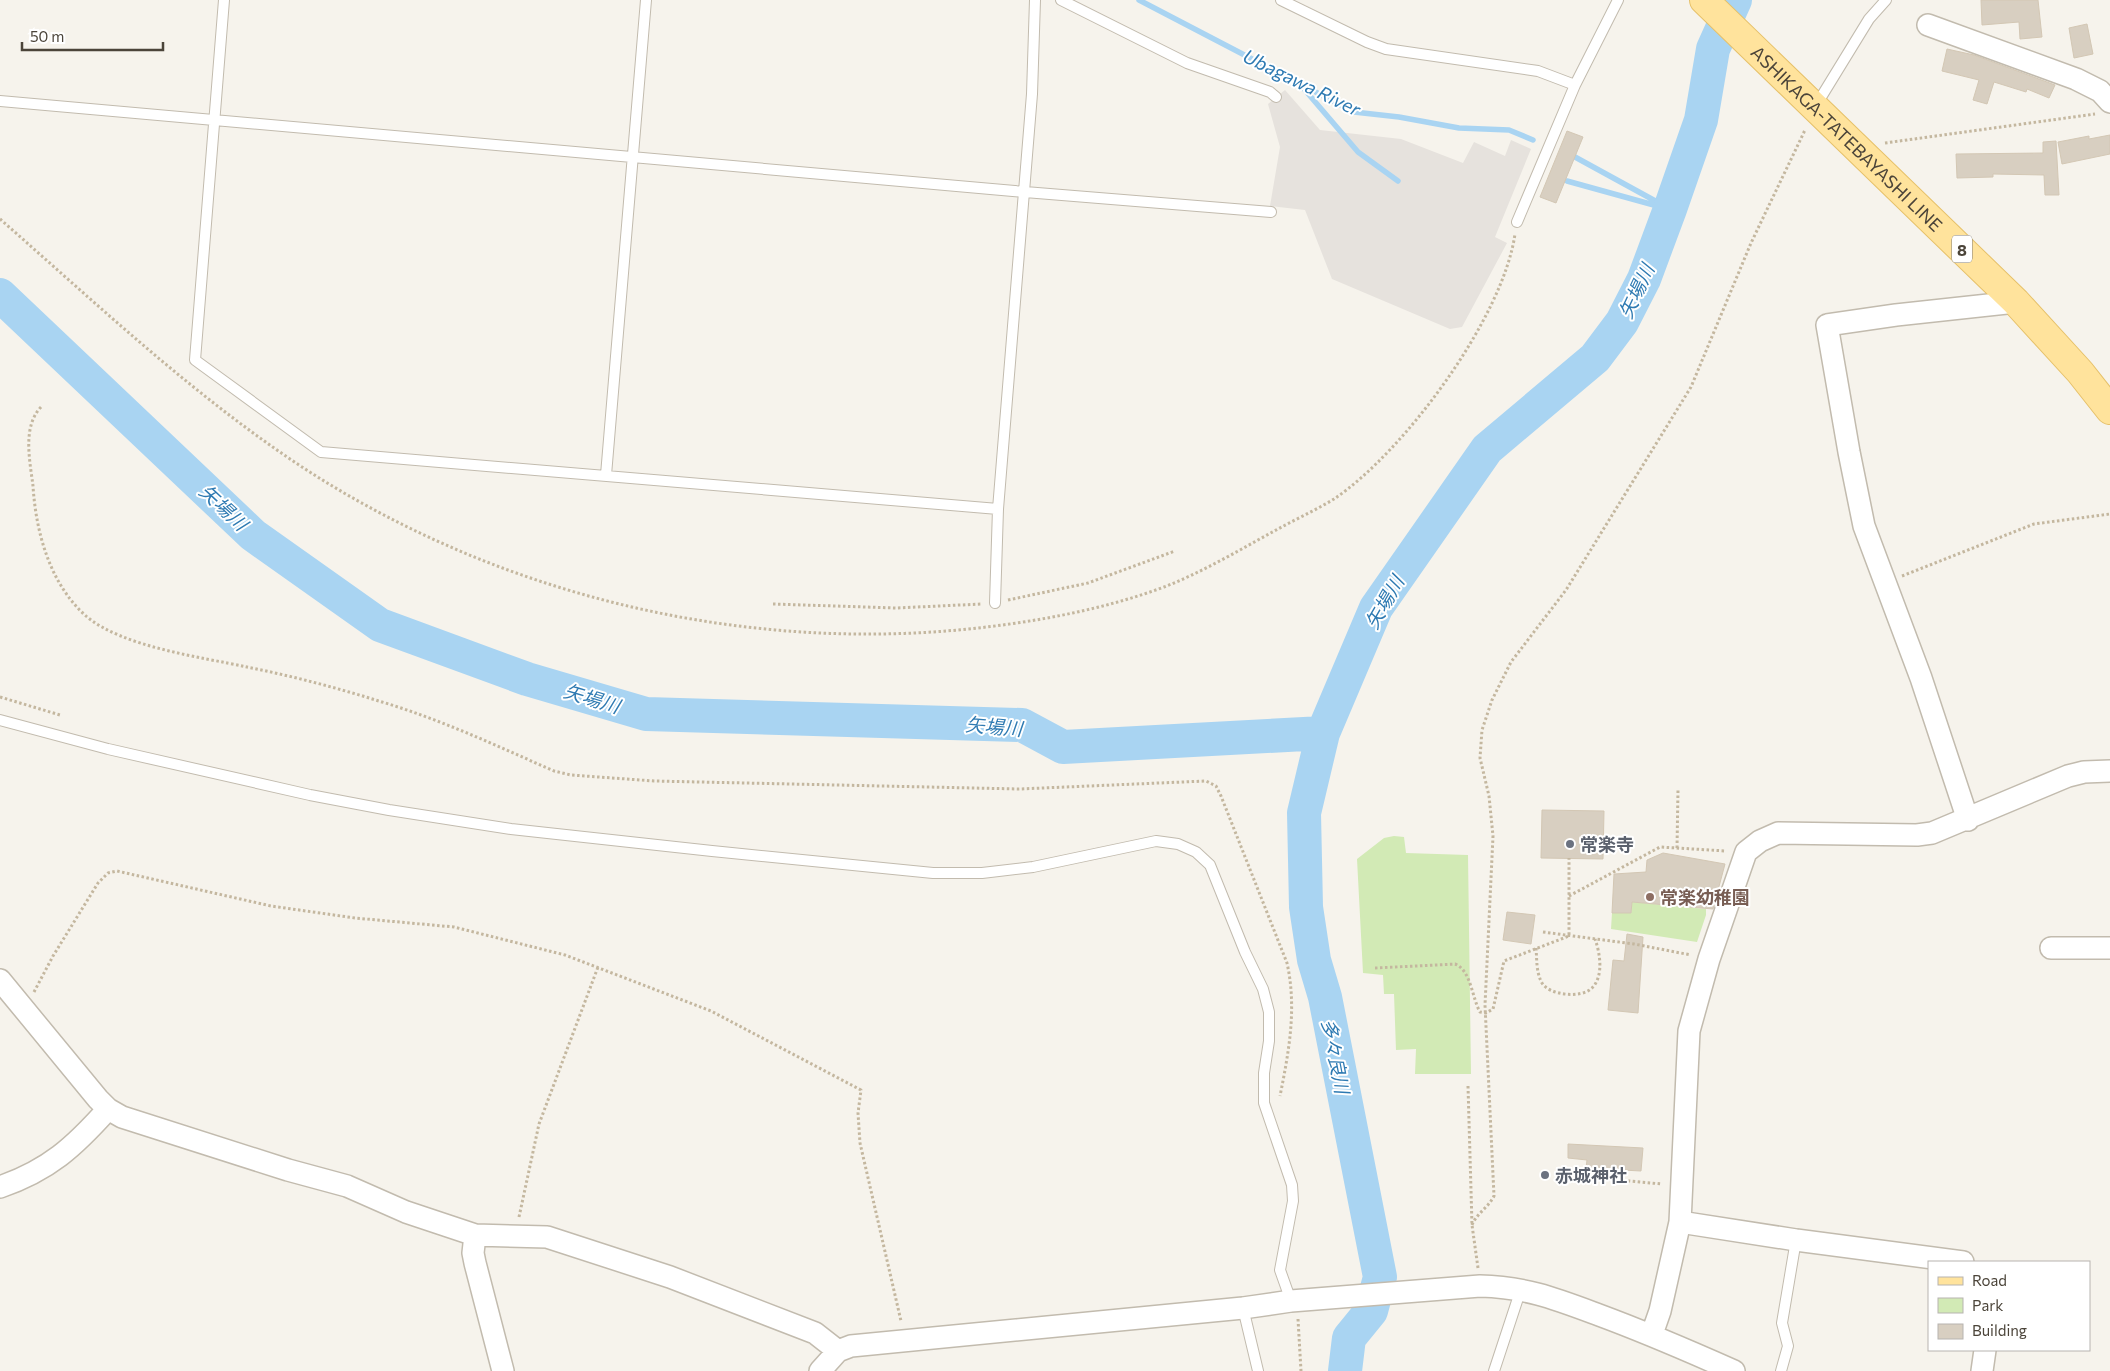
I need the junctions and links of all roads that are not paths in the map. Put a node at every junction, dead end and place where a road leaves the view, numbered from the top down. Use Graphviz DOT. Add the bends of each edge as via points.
graph roads {
  1 [pos="224,0"];
  2 [pos="646,0"];
  3 [pos="1035,0"];
  4 [pos="1061,0"];
  5 [pos="1281,0"];
  6 [pos="1618,0"];
  7 [pos="1704,0"];
  8 [pos="1886,0"];
  9 [pos="1928,25"];
  10 [pos="1575,84"];
  11 [pos="1276,97"];
  12 [pos="0,101"];
  13 [pos="1810,102"];
  14 [pos="2105,108"];
  15 [pos="213,120"];
  16 [pos="633,157"];
  17 [pos="1024,192"];
  18 [pos="1271,212"];
  19 [pos="1517,222"];
  20 [pos="2016,302"];
  21 [pos="2110,410"];
  22 [pos="606,475"];
  23 [pos="998,509"];
  24 [pos="995,603"];
  25 [pos="0,720"];
  26 [pos="2110,771"];
  27 [pos="1968,820"];
  28 [pos="2051,948"];
  29 [pos="2110,948"];
  30 [pos="0,980"];
  31 [pos="108,1109"];
  32 [pos="0,1187"];
  33 [pos="1680,1222"];
  34 [pos="475,1235"];
  35 [pos="1796,1240"];
  36 [pos="1955,1261"];
  37 [pos="1521,1289"];
  38 [pos="1295,1302"];
  39 [pos="1243,1308"];
  40 [pos="1652,1334"];
  41 [pos="838,1351"];
  42 [pos="1985,1351"];
  43 [pos="503,1371"];
  44 [pos="820,1371"];
  45 [pos="1258,1371"];
  46 [pos="1494,1371"];
  47 [pos="1734,1371"];
  48 [pos="1781,1371"];
  49 [pos="1982,1371"];
  1 -- 15 [label="lane"];
  2 -- 16 [label="lane"];
  3 -- 17 [label="lane"];
  4 -- 11 [label="lane" via="1188,63 1270,92"];
  5 -- 10 [label="lane" via="1386,49 1538,71"];
  6 -- 10 [label="lane"];
  7 -- 13 [label="main road, ASHIKAGA-TATEBAYASHI LINE / 8"];
  8 -- 13 [label="lane" via="1868,19"];
  9 -- 14 [label="street" via="2076,79 2100,91"];
  10 -- 19 [label="lane"];
  12 -- 15 [label="lane"];
  13 -- 20 [label="main road, ASHIKAGA-TATEBAYASHI LINE / 8"];
  15 -- 16 [label="lane"];
  15 -- 22 [label="lane" via="195,360 321,452"];
  16 -- 17 [label="lane"];
  16 -- 22 [label="lane"];
  17 -- 18 [label="lane"];
  17 -- 23 [label="lane"];
  20 -- 21 [label="main road, ASHIKAGA-TATEBAYASHI LINE / 8"];
  20 -- 27 [label="street" via="1827,325 1864,526 1921,678"];
  22 -- 23 [label="lane"];
  23 -- 24 [label="lane"];
  25 -- 38 [label="lane" via="108,749 389,810 512,829 712,852 933,873 982,873 1033,867 1156,840 1196,852 1210,865 1263,989 1269,1012 1264,1103 1292,1185 1293,1201 1280,1270"];
  26 -- 27 [label="street" via="2068,776"];
  27 -- 33 [label="street" via="1918,835 1778,833 1746,852 1709,959 1689,1032"];
  28 -- 29 [label="street"];
  30 -- 31 [label="street"];
  31 -- 32 [label="street" via="74,1146 56,1160"];
  31 -- 34 [label="street" via="139,1124 347,1186 406,1212"];
  33 -- 35 [label="street"];
  33 -- 40 [label="street"];
  34 -- 41 [label="street" via="547,1236 670,1277 815,1333"];
  34 -- 43 [label="street" via="475,1263"];
  35 -- 36 [label="street"];
  35 -- 48 [label="lane" via="1782,1323 1788,1346"];
  37 -- 38 [label="street" via="1480,1286"];
  37 -- 40 [label="street" via="1538,1292"];
  37 -- 46 [label="lane"];
  38 -- 39 [label="street"];
  39 -- 41 [label="street" via="851,1346"];
  39 -- 45 [label="lane"];
  40 -- 47 [label="street"];
  41 -- 44 [label="street"];
  42 -- 49 [label="street"];
}
